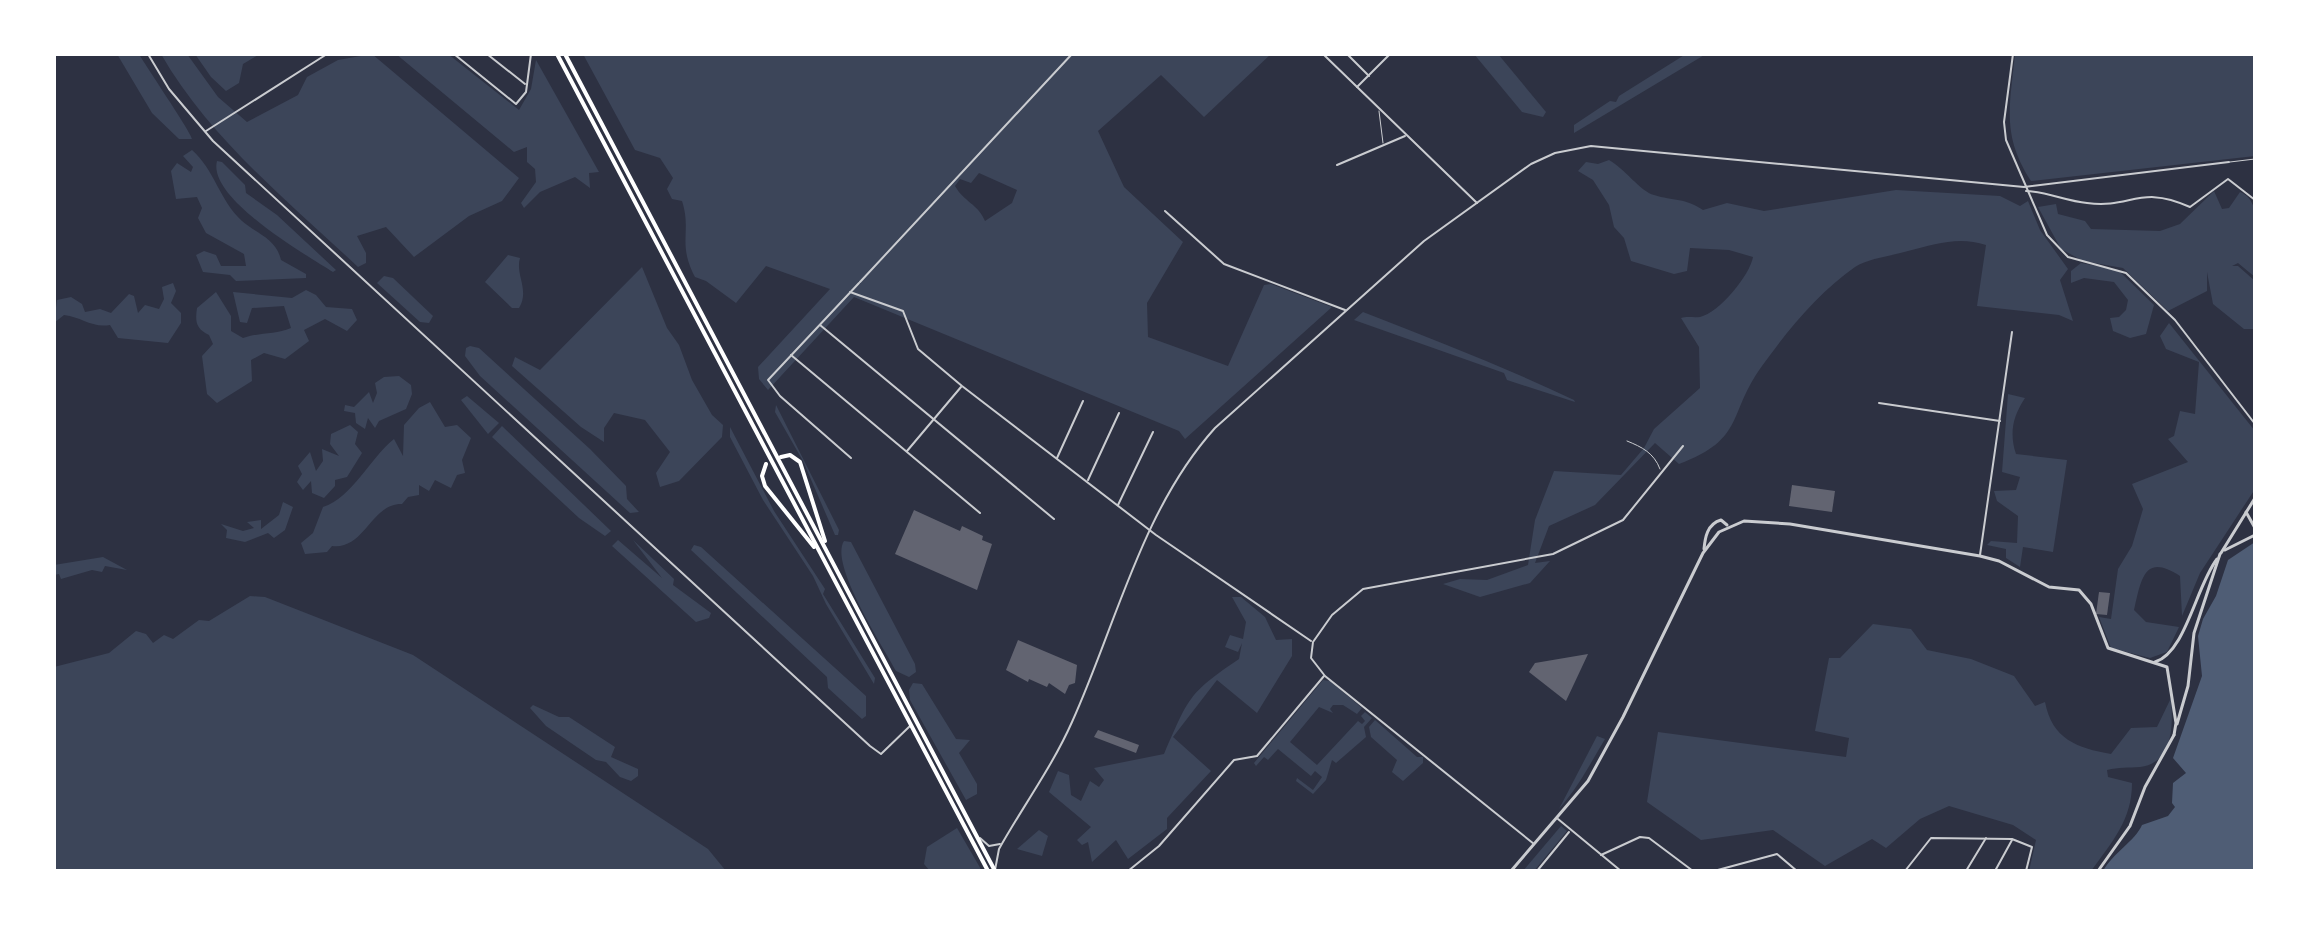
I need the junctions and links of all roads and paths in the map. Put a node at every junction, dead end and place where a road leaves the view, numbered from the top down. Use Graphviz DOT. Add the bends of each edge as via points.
graph roads {
  1 [pos="148,54"];
  2 [pos="327,54"];
  3 [pos="454,54"];
  4 [pos="487,54"];
  5 [pos="531,54"];
  6 [pos="557,54"];
  7 [pos="565,54"];
  8 [pos="1072,54"];
  9 [pos="1323,54"];
  10 [pos="1347,54"];
  11 [pos="1390,54"];
  12 [pos="2013,54"];
  13 [pos="1369,76"];
  14 [pos="526,85"];
  15 [pos="1356,88"];
  16 [pos="1379,111"];
  17 [pos="205,132"];
  18 [pos="1405,136"];
  19 [pos="1384,146"];
  20 [pos="2255,159"];
  21 [pos="2229,162"];
  22 [pos="1337,165"];
  23 [pos="2025,189"];
  24 [pos="2255,200"];
  25 [pos="1478,204"];
  26 [pos="1165,211"];
  27 [pos="850,292"];
  28 [pos="1346,310"];
  29 [pos="820,325"];
  30 [pos="2012,332"];
  31 [pos="791,355"];
  32 [pos="962,386"];
  33 [pos="1083,401"];
  34 [pos="1879,403"];
  35 [pos="1119,413"];
  36 [pos="934,420"];
  37 [pos="2001,422"];
  38 [pos="2255,424"];
  39 [pos="1153,432"];
  40 [pos="1627,441"];
  41 [pos="1683,446"];
  42 [pos="907,451"];
  43 [pos="781,457"];
  44 [pos="851,458"];
  45 [pos="1057,459"];
  46 [pos="766,464"];
  47 [pos="1661,472"];
  48 [pos="1088,482"];
  49 [pos="2255,498"];
  50 [pos="1117,506"];
  51 [pos="2246,512"];
  52 [pos="980,513"];
  53 [pos="1054,519"];
  54 [pos="1728,526"];
  55 [pos="2255,528"];
  56 [pos="1150,530"];
  57 [pos="2255,535"];
  58 [pos="827,548"];
  59 [pos="818,552"];
  60 [pos="1703,553"];
  61 [pos="2221,553"];
  62 [pos="1980,556"];
  63 [pos="1313,642"];
  64 [pos="2154,662"];
  65 [pos="1325,676"];
  66 [pos="911,725"];
  67 [pos="2174,735"];
  68 [pos="1557,818"];
  69 [pos="1570,831"];
  70 [pos="975,834"];
  71 [pos="1986,838"];
  72 [pos="2012,839"];
  73 [pos="1004,840"];
  74 [pos="1534,845"];
  75 [pos="1601,855"];
  76 [pos="988,871"];
  77 [pos="995,871"];
  78 [pos="1128,871"];
  79 [pos="1511,871"];
  80 [pos="1537,871"];
  81 [pos="1621,871"];
  82 [pos="1693,871"];
  83 [pos="1714,871"];
  84 [pos="1797,871"];
  85 [pos="1905,871"];
  86 [pos="1966,871"];
  87 [pos="1995,871"];
  88 [pos="2026,871"];
  89 [pos="2098,871"];
  1 -- 17 [label="street"];
  2 -- 17 [label="street"];
  3 -- 14 [label="street" via="516,104"];
  4 -- 14 [label="street"];
  5 -- 14 [label="street"];
  6 -- 59 [label="main road"];
  7 -- 58 [label="main road"];
  8 -- 27 [label="street"];
  9 -- 15 [label="street"];
  10 -- 13 [label="street"];
  11 -- 13 [label="street"];
  12 -- 23 [label="street" via="2004,122 2008,149"];
  13 -- 15 [label="street"];
  15 -- 16 [label="street"];
  16 -- 18 [label="street"];
  16 -- 19 [label="lane"];
  17 -- 66 [label="street" via="870,746 881,754"];
  18 -- 19 [label="street"];
  18 -- 25 [label="street"];
  19 -- 22 [label="street"];
  20 -- 21 [label="lane"];
  21 -- 23 [label="street"];
  23 -- 24 [label="street" via="2088,204 2154,195 2190,207 2228,179"];
  23 -- 25 [label="street" via="1591,146 1545,156"];
  23 -- 38 [label="street" via="2057,248 2078,261 2126,273 2175,320"];
  25 -- 28 [label="street" via="1411,251"];
  26 -- 28 [label="street" via="1224,264"];
  27 -- 29 [label="street"];
  27 -- 32 [label="street" via="903,311 918,349"];
  28 -- 56 [label="street" via="1208,435 1172,486"];
  29 -- 31 [label="street"];
  29 -- 36 [label="street"];
  30 -- 37 [label="street"];
  31 -- 42 [label="street"];
  31 -- 44 [label="street" via="768,380"];
  32 -- 36 [label="street"];
  32 -- 45 [label="street"];
  33 -- 45 [label="street"];
  34 -- 37 [label="street"];
  35 -- 48 [label="street"];
  36 -- 42 [label="street"];
  36 -- 53 [label="street"];
  37 -- 62 [label="street"];
  39 -- 50 [label="street"];
  40 -- 47 [label="lane" via="1644,448"];
  41 -- 47 [label="street"];
  42 -- 52 [label="street"];
  43 -- 58 [label="main road" via="790,455 800,462"];
  45 -- 48 [label="street"];
  46 -- 59 [label="main road" via="765,486"];
  47 -- 63 [label="street" via="1623,520 1553,554 1363,589 1332,615"];
  48 -- 50 [label="street"];
  49 -- 51 [label="street"];
  50 -- 56 [label="street"];
  51 -- 55 [label="street"];
  51 -- 61 [label="street"];
  54 -- 60 [label="street"];
  54 -- 60 [label="street" via="1721,520 1713,524"];
  54 -- 62 [label="street" via="1744,521 1790,524"];
  56 -- 63 [label="street"];
  56 -- 73 [label="street" via="1071,725"];
  57 -- 61 [label="street"];
  58 -- 70 [label="main road"];
  59 -- 66 [label="main road"];
  60 -- 68 [label="street" via="1602,757"];
  61 -- 64 [label="street" via="2202,580 2177,645"];
  61 -- 67 [label="street" via="2194,633 2188,686"];
  62 -- 64 [label="street" via="2041,584 2079,590 2091,604 2108,648"];
  63 -- 65 [label="street" via="1311,658"];
  64 -- 67 [label="street" via="2169,673"];
  65 -- 74 [label="street"];
  65 -- 78 [label="street" via="1257,756 1234,760 1159,846"];
  66 -- 76 [label="main road"];
  67 -- 89 [label="street" via="2130,826"];
  68 -- 69 [label="street"];
  68 -- 74 [label="street"];
  69 -- 75 [label="street"];
  69 -- 80 [label="street"];
  70 -- 73 [label="street" via="992,847"];
  70 -- 77 [label="main road"];
  71 -- 72 [label="street"];
  71 -- 85 [label="street" via="1931,838"];
  71 -- 86 [label="street"];
  72 -- 87 [label="street"];
  72 -- 88 [label="street" via="2032,847"];
  73 -- 77 [label="street"];
  74 -- 79 [label="street"];
  75 -- 81 [label="street"];
  75 -- 82 [label="street" via="1649,838"];
  83 -- 84 [label="street" via="1777,854"];
}
